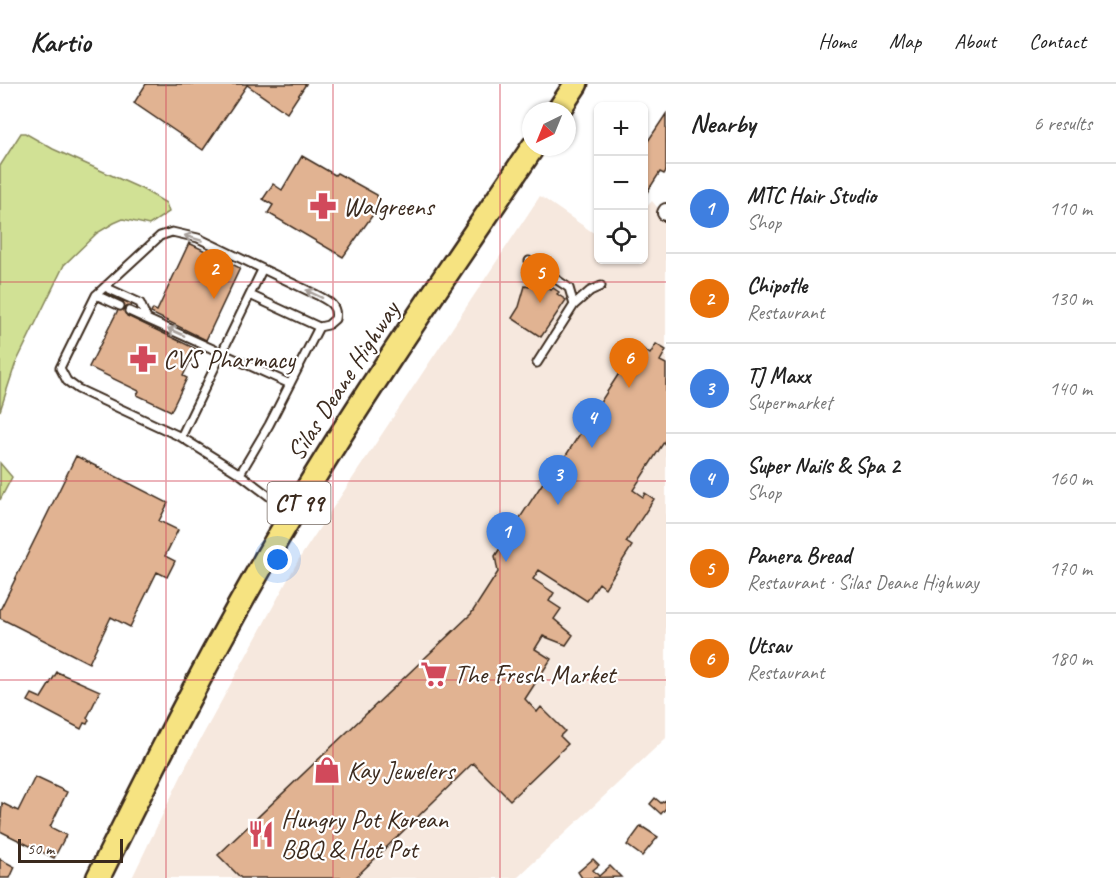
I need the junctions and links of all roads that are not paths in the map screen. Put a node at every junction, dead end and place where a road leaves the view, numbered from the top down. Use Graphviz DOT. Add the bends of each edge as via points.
graph roads {
  1 [pos="576,84"];
  2 [pos="564,102"];
  3 [pos="527,156"];
  4 [pos="530,261"];
  5 [pos="262,270"];
  6 [pos="601,286"];
  7 [pos="105,287"];
  8 [pos="96,295"];
  9 [pos="250,295"];
  10 [pos="574,305"];
  11 [pos="120,306"];
  12 [pos="129,310"];
  13 [pos="147,319"];
  14 [pos="319,327"];
  15 [pos="222,353"];
  16 [pos="537,363"];
  17 [pos="290,384"];
  18 [pos="181,437"];
  19 [pos="240,474"];
  20 [pos="292,513"];
  21 [pos="98,878"];
  1 -- 2 [label="main road"];
  3 -- 20 [label="main road, Silas Deane Highway / CT 99"];
  4 -- 10 [label="lane" via="569,288"];
  5 -- 7 [label="lane, one-way" via="198,238 172,232 160,236"];
  5 -- 9 [label="lane"];
  14 -- 5 [label="lane, one-way" via="335,319 337,311 332,304"];
  6 -- 10 [label="lane"];
  7 -- 8 [label="lane"];
  7 -- 13 [label="lane" via="140,303"];
  8 -- 11 [label="lane"];
  8 -- 18 [label="lane" via="60,368 67,381"];
  9 -- 14 [label="lane"];
  9 -- 15 [label="lane"];
  10 -- 16 [label="lane"];
  12 -- 13 [label="lane"];
  15 -- 13 [label="lane, one-way"];
  14 -- 17 [label="lane"];
  15 -- 17 [label="lane"];
  15 -- 18 [label="lane"];
  17 -- 19 [label="lane"];
  18 -- 19 [label="lane"];
  19 -- 20 [label="lane"];
  20 -- 21 [label="main road, Silas Deane Highway / CT 99" via="206,664"];
}
